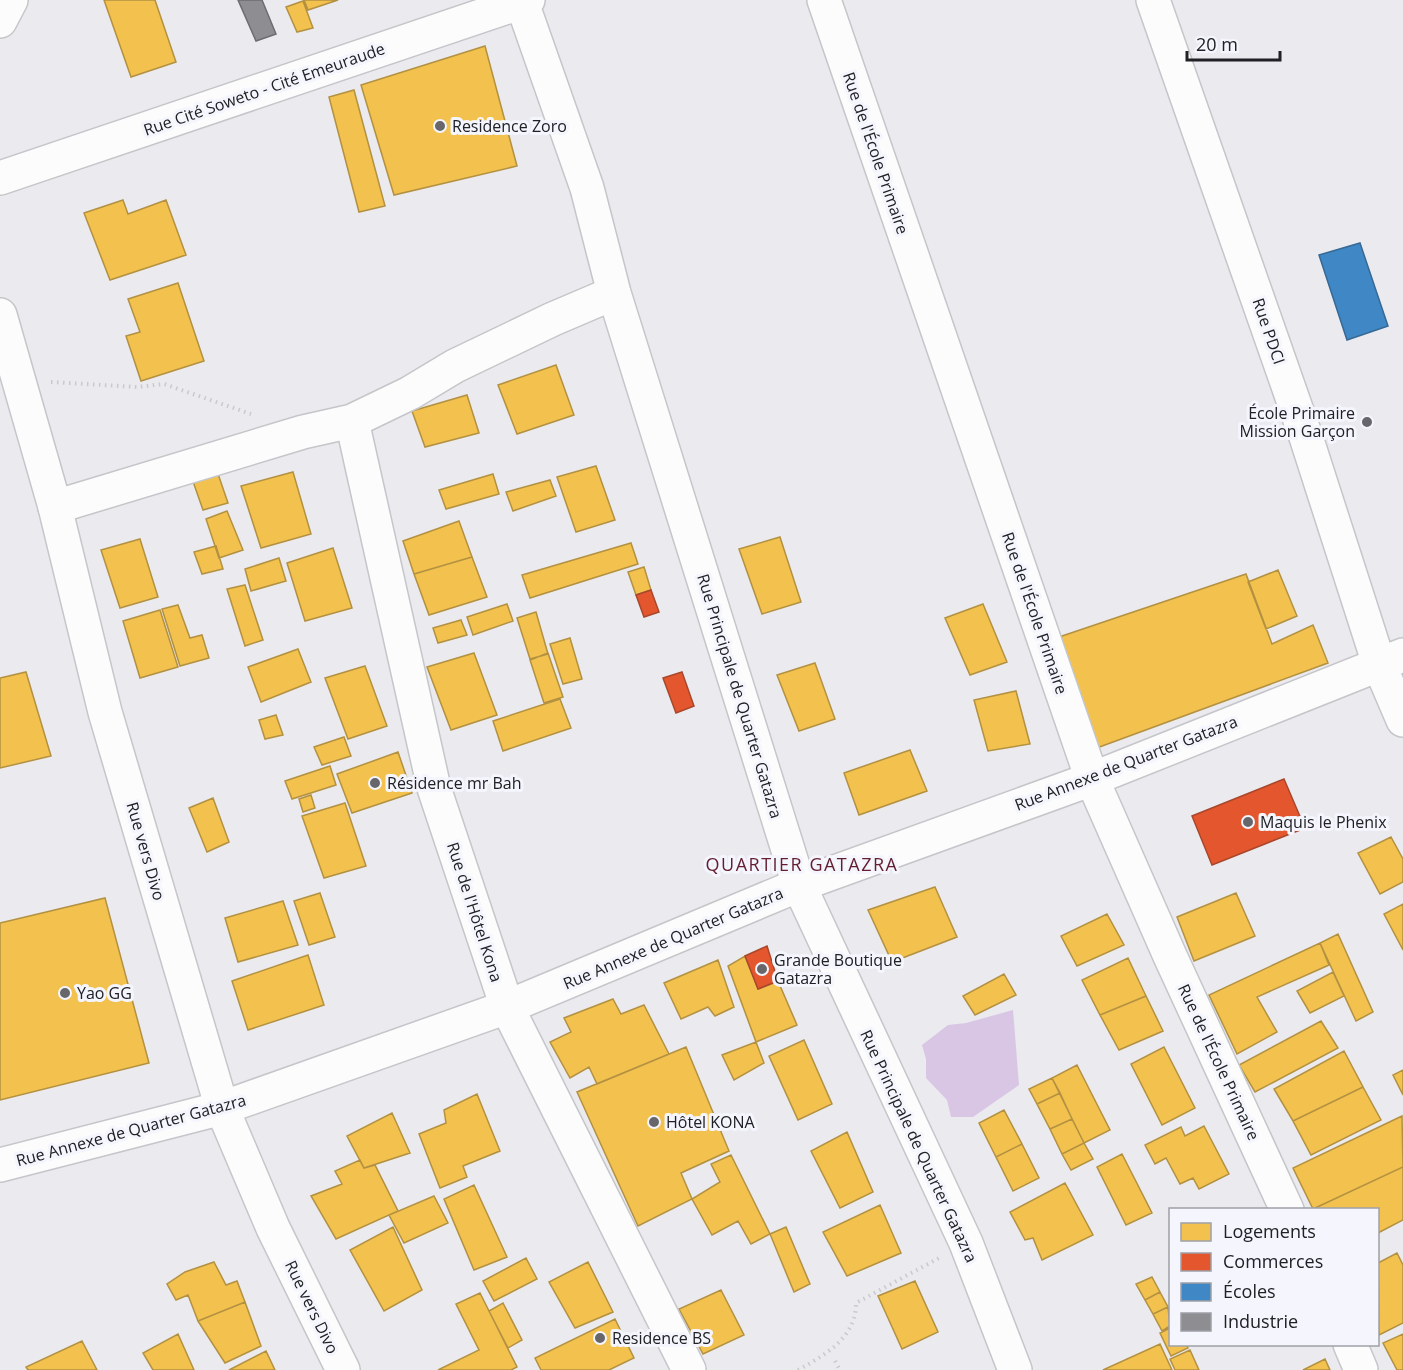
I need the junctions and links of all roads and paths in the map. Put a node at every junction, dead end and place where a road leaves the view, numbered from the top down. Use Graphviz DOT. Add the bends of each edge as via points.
graph roads {
  1 [pos="11,0"];
  2 [pos="824,0"];
  3 [pos="1153,0"];
  4 [pos="523,1"];
  5 [pos="0,21"];
  6 [pos="0,178"];
  7 [pos="614,293"];
  8 [pos="0,315"];
  9 [pos="18,381"];
  10 [pos="352,421"];
  11 [pos="303,432"];
  12 [pos="55,507"];
  13 [pos="1391,659"];
  14 [pos="1403,720"];
  15 [pos="1092,779"];
  16 [pos="799,885"];
  17 [pos="507,1007"];
  18 [pos="222,1108"];
  19 [pos="0,1165"];
  20 [pos="1287,1208"];
  21 [pos="966,1243"];
  22 [pos="1351,1346"];
  23 [pos="835,1361"];
  24 [pos="343,1370"];
  25 [pos="689,1370"];
  26 [pos="798,1370"];
  27 [pos="840,1370"];
  28 [pos="1015,1370"];
  29 [pos="1362,1370"];
  1 -- 5 [label="street"];
  2 -- 15 [label="street, Rue de l'École Primaire"];
  3 -- 13 [label="street, Rue PDCI" via="1306,437"];
  4 -- 6 [label="street, Rue Cité Soweto - Cité Emeuraude"];
  4 -- 7 [label="street, Rue Principale de Quarter Gatazra" via="587,188"];
  7 -- 10 [label="street" via="455,366"];
  7 -- 16 [label="street, Rue Principale de Quarter Gatazra"];
  8 -- 9 [label="street, Rue vers Divo"];
  9 -- 11 [label="path" via="137,387 164,384"];
  9 -- 12 [label="street, Rue vers Divo"];
  10 -- 11 [label="street"];
  10 -- 17 [label="street, Rue de l'Hôtel Kona" via="434,788"];
  11 -- 12 [label="street"];
  12 -- 18 [label="street, Rue vers Divo" via="105,712"];
  13 -- 14 [label="street, Rue PDCI"];
  13 -- 15 [label="street, Rue Annexe de Quarter Gatazra"];
  15 -- 16 [label="street, Rue Annexe de Quarter Gatazra"];
  15 -- 20 [label="street, Rue de l'École Primaire"];
  16 -- 17 [label="street, Rue Annexe de Quarter Gatazra"];
  16 -- 21 [label="street, Rue Principale de Quarter Gatazra"];
  17 -- 18 [label="street, Rue Annexe de Quarter Gatazra"];
  17 -- 25 [label="street, Rue de l'Hôtel Kona"];
  18 -- 19 [label="street, Rue Annexe de Quarter Gatazra"];
  18 -- 24 [label="street, Rue vers Divo" via="273,1228"];
  21 -- 26 [label="path" via="856,1304 856,1316 847,1335 824,1356"];
  21 -- 28 [label="street, Rue Principale de Quarter Gatazra"];
  22 -- 29 [label="street"];
  23 -- 27 [label="path"];
}
